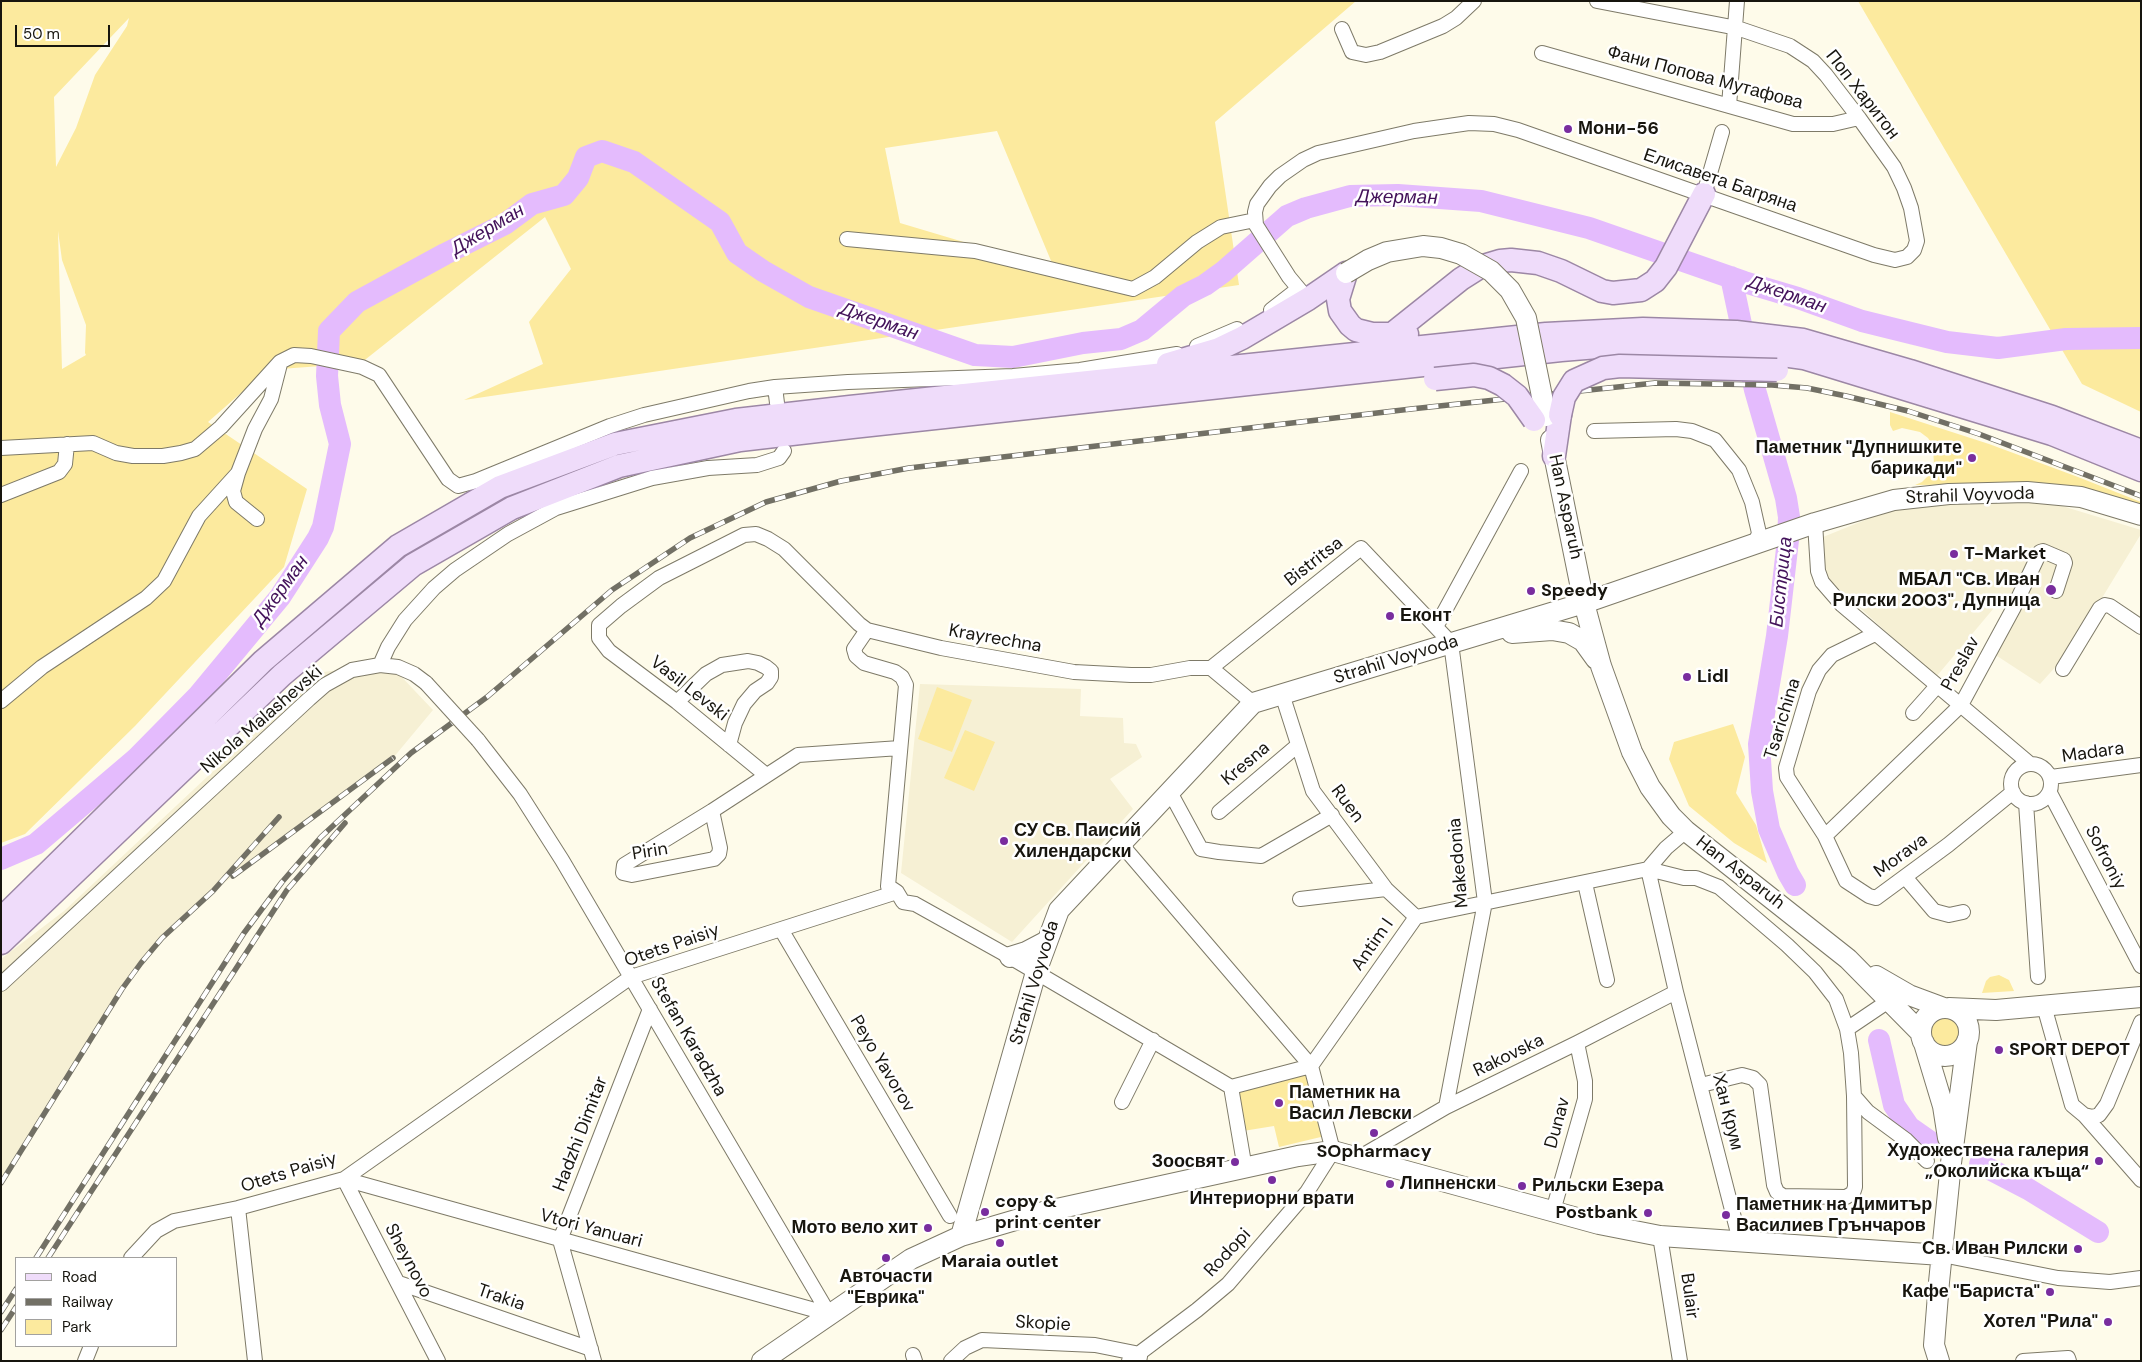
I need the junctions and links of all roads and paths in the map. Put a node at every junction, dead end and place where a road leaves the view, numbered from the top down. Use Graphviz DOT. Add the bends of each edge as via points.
graph roads {
  1 [pos="1474,1"];
  2 [pos="1597,1"];
  3 [pos="1738,1"];
  4 [pos="1737,28"];
  5 [pos="1342,29"];
  6 [pos="1542,54"];
  7 [pos="1729,106"];
  8 [pos="1859,118"];
  9 [pos="1722,132"];
  10 [pos="1704,194"];
  11 [pos="1256,222"];
  12 [pos="847,240"];
  13 [pos="1914,250"];
  14 [pos="1346,273"];
  15 [pos="1303,294"];
  16 [pos="1340,311"];
  17 [pos="1602,330"];
  18 [pos="1392,334"];
  19 [pos="1736,340"];
  20 [pos="1773,352"];
  21 [pos="280,362"];
  22 [pos="1107,381"];
  23 [pos="775,387"];
  24 [pos="777,403"];
  25 [pos="1546,417"];
  26 [pos="836,428"];
  27 [pos="1594,431"];
  28 [pos="67,444"];
  29 [pos="1,448"];
  30 [pos="784,451"];
  31 [pos="2141,451"];
  32 [pos="1554,456"];
  33 [pos="2141,470"];
  34 [pos="1521,471"];
  35 [pos="238,473"];
  36 [pos="1,495"];
  37 [pos="2141,515"];
  38 [pos="257,519"];
  39 [pos="1806,526"];
  40 [pos="756,534"];
  41 [pos="1761,542"];
  42 [pos="2056,591"];
  43 [pos="1584,602"];
  44 [pos="1436,627"];
  45 [pos="2141,627"];
  46 [pos="867,630"];
  47 [pos="1875,634"];
  48 [pos="1477,635"];
  49 [pos="1451,643"];
  50 [pos="380,665"];
  51 [pos="1601,666"];
  52 [pos="1211,668"];
  53 [pos="2063,669"];
  54 [pos="1937,686"];
  55 [pos="1282,694"];
  56 [pos="1,700"];
  57 [pos="677,702"];
  58 [pos="1253,703"];
  59 [pos="1961,705"];
  60 [pos="1914,713"];
  61 [pos="729,745"];
  62 [pos="1298,745"];
  63 [pos="900,748"];
  64 [pos="2030,763"];
  65 [pos="2141,765"];
  66 [pos="766,775"];
  67 [pos="2051,777"];
  68 [pos="1170,792"];
  69 [pos="2013,792"];
  70 [pos="2050,793"];
  71 [pos="2026,804"];
  72 [pos="712,811"];
  73 [pos="1219,812"];
  74 [pos="1332,815"];
  75 [pos="1686,831"];
  76 [pos="1825,836"];
  77 [pos="1121,844"];
  78 [pos="1648,869"];
  79 [pos="1905,877"];
  80 [pos="1585,883"];
  81 [pos="1386,889"];
  82 [pos="897,892"];
  83 [pos="1300,899"];
  84 [pos="1485,902"];
  85 [pos="1963,912"];
  86 [pos="1416,917"];
  87 [pos="1,919"];
  88 [pos="782,931"];
  89 [pos="1048,942"];
  90 [pos="1,943"];
  91 [pos="1010,957"];
  92 [pos="1848,959"];
  93 [pos="2141,966"];
  94 [pos="1036,972"];
  95 [pos="631,977"];
  96 [pos="2038,977"];
  97 [pos="1608,980"];
  98 [pos="1,984"];
  99 [pos="1676,992"];
  100 [pos="2141,997"];
  101 [pos="1882,1005"];
  102 [pos="2044,1006"];
  103 [pos="1946,1008"];
  104 [pos="650,1009"];
  105 [pos="1996,1010"];
  106 [pos="2141,1022"];
  107 [pos="1851,1026"];
  108 [pos="1968,1037"];
  109 [pos="1923,1038"];
  110 [pos="1153,1040"];
  111 [pos="1577,1043"];
  112 [pos="1312,1066"];
  113 [pos="1701,1085"];
  114 [pos="1231,1087"];
  115 [pos="1854,1096"];
  116 [pos="1122,1102"];
  117 [pos="1446,1107"];
  118 [pos="2084,1115"];
  119 [pos="1333,1150"];
  120 [pos="1360,1157"];
  121 [pos="1927,1161"];
  122 [pos="1951,1163"];
  123 [pos="1246,1168"];
  124 [pos="344,1179"];
  125 [pos="2141,1180"];
  126 [pos="238,1208"];
  127 [pos="1553,1211"];
  128 [pos="950,1216"];
  129 [pos="960,1236"];
  130 [pos="1660,1236"];
  131 [pos="560,1240"];
  132 [pos="1740,1241"];
  133 [pos="1942,1255"];
  134 [pos="132,1257"];
  135 [pos="2141,1278"];
  136 [pos="399,1283"];
  137 [pos="829,1314"];
  138 [pos="91,1347"];
  139 [pos="592,1355"];
  140 [pos="1136,1358"];
  141 [pos="85,1361"];
  142 [pos="255,1361"];
  143 [pos="438,1361"];
  144 [pos="762,1361"];
  145 [pos="951,1361"];
  146 [pos="1680,1361"];
  147 [pos="1939,1361"];
  148 [pos="2023,1361"];
  149 [pos="2068,1361"];
  1 -- 5 [label="street" via="1442,26 1373,54 1352,52"];
  2 -- 4 [label="street, Поп Харитон"];
  3 -- 4 [label="street"];
  4 -- 7 [label="street"];
  4 -- 8 [label="street, Поп Харитон" via="1804,54 1826,75"];
  6 -- 7 [label="street, Фани Попова Мутафова"];
  7 -- 8 [label="street, Фани Попова Мутафова" via="1793,124 1833,124"];
  8 -- 13 [label="street, Поп Харитон" via="1894,167 1904,188 1915,226 1917,241"];
  9 -- 10 [label="street"];
  10 -- 11 [label="street, Елисавета Багряна" via="1518,130 1494,124 1469,123 1414,131 1318,153 1297,164 1270,186 1257,204"];
  10 -- 13 [label="street, Елисавета Багряна" via="1874,255 1895,260 1907,257"];
  10 -- 18 [label="main road" via="1666,267 1655,281 1641,290 1602,291 1538,263 1512,260 1490,263 1461,279"];
  11 -- 12 [label="street" via="1221,227 1197,242 1155,277 1133,289 974,251"];
  11 -- 15 [label="street"];
  14 -- 15 [label="main road"];
  14 -- 16 [label="main road" via="1339,294"];
  14 -- 25 [label="street, bridge" via="1387,252 1424,246 1461,254 1491,270 1510,290 1526,318"];
  15 -- 16 [label="main road"];
  15 -- 22 [label="main road" via="1242,338 1219,349"];
  15 -- 23 [label="street" via="1278,305 1252,323 1178,353 1080,370 1013,376"];
  16 -- 18 [label="main road" via="1356,330"];
  17 -- 18 [label="main road"];
  17 -- 19 [label="main road"];
  17 -- 22 [label="main road"];
  19 -- 20 [label="main road"];
  19 -- 26 [label="main road" via="1561,350"];
  20 -- 25 [label="main road, bridge" via="1603,368 1574,381"];
  20 -- 31 [label="main road" via="1803,340 2052,417"];
  20 -- 33 [label="main road" via="1814,375 1997,416"];
  21 -- 23 [label="street" via="294,355 311,356 362,367 379,375 448,479 458,486 627,421"];
  21 -- 28 [label="street" via="221,427 195,449 163,456 133,456 92,443"];
  21 -- 35 [label="street" via="271,398"];
  22 -- 87 [label="main road" via="736,420 615,444 500,487 398,546 263,661"];
  23 -- 24 [label="street"];
  25 -- 26 [label="main road, bridge" via="1496,381 1474,375 1039,420"];
  25 -- 32 [label="main road"];
  26 -- 90 [label="main road" via="740,440 619,466 512,508 412,565 282,675"];
  27 -- 41 [label="street" via="1676,429 1715,440 1740,470"];
  28 -- 29 [label="street"];
  28 -- 36 [label="street" via="67,457 59,472"];
  30 -- 50 [label="street" via="779,458 757,465 708,468 652,478 545,514 485,549 434,588 396,634"];
  32 -- 43 [label="street, Han Asparuh"];
  34 -- 44 [label="street"];
  35 -- 38 [label="street" via="233,491 236,502"];
  35 -- 56 [label="street" via="199,516 164,581 146,598 42,667"];
  37 -- 39 [label="street, Strahil Voyvoda" via="2081,497 1996,492 1899,499"];
  39 -- 41 [label="street, Strahil Voyvoda"];
  39 -- 47 [label="street" via="1822,582"];
  40 -- 46 [label="street, Krayrechna" via="784,549"];
  40 -- 57 [label="street, Vasil Levski" via="744,535 659,578 599,626 599,638 609,651"];
  41 -- 43 [label="street, Strahil Voyvoda"];
  42 -- 59 [label="street, Preslav" via="2065,567 2064,560 2040,552"];
  43 -- 48 [label="street, Strahil Voyvoda"];
  43 -- 51 [label="street, Han Asparuh"];
  44 -- 49 [label="street, Bistritsa"];
  44 -- 52 [label="street, Bistritsa" via="1362,548"];
  45 -- 53 [label="street" via="2105,605 2100,608"];
  46 -- 52 [label="street, Krayrechna" via="950,650 1074,672 1151,675"];
  46 -- 63 [label="street" via="854,649 856,656 864,663 895,672 906,685"];
  47 -- 54 [label="street"];
  47 -- 76 [label="street, Tsarichina" via="1832,655 1819,670 1808,691 1787,759 1787,777"];
  48 -- 49 [label="street, Strahil Voyvoda"];
  48 -- 51 [label="street" via="1552,630 1569,633 1583,641"];
  49 -- 55 [label="street, Strahil Voyvoda"];
  49 -- 84 [label="street, Makedonia"];
  50 -- 95 [label="street, Stefan Karadzha, bridge" via="398,667 426,683 478,740 511,782 562,860"];
  50 -- 98 [label="street, Nikola Malashevski" via="352,670 325,685"];
  51 -- 75 [label="street, Han Asparuh" via="1639,768 1659,801"];
  52 -- 58 [label="street"];
  54 -- 59 [label="street"];
  54 -- 60 [label="street"];
  55 -- 58 [label="street, Strahil Voyvoda"];
  55 -- 62 [label="street, Ruen"];
  57 -- 61 [label="street, Vasil Levski"];
  57 -- 61 [label="street" via="706,674 722,665 748,661 771,671 767,683 744,704"];
  58 -- 68 [label="street, Strahil Voyvoda"];
  59 -- 64 [label="street"];
  59 -- 76 [label="street, Preslav"];
  61 -- 66 [label="street, Vasil Levski"];
  62 -- 73 [label="street, Kresna"];
  62 -- 74 [label="street, Ruen" via="1313,791"];
  63 -- 66 [label="street, Pirin" via="798,755"];
  63 -- 82 [label="street" via="888,886"];
  64 -- 67 [label="street" via="2043,766"];
  64 -- 69 [label="street" via="2014,773"];
  65 -- 67 [label="street, Madara"];
  66 -- 72 [label="street, Pirin"];
  67 -- 70 [label="street"];
  68 -- 74 [label="street" via="1201,849 1218,852 1261,856"];
  68 -- 77 [label="street, Strahil Voyvoda"];
  69 -- 71 [label="street"];
  69 -- 79 [label="street, Morava"];
  70 -- 71 [label="street" via="2040,802"];
  70 -- 93 [label="street, Sofroniy"];
  71 -- 96 [label="street"];
  72 -- 72 [label="street, Pirin" via="624,865 623,873 632,875 714,859 720,848"];
  74 -- 81 [label="street, Ruen"];
  75 -- 78 [label="street"];
  75 -- 92 [label="street, Han Asparuh"];
  76 -- 79 [label="street, Morava" via="1846,881 1869,896 1876,898"];
  77 -- 89 [label="street, Strahil Voyvoda" via="1059,910"];
  77 -- 112 [label="street"];
  78 -- 80 [label="street, Antim I"];
  78 -- 99 [label="street, Хан Крум"];
  78 -- 107 [label="street" via="1696,878 1719,887 1815,972"];
  79 -- 85 [label="street" via="1934,911 1949,916"];
  80 -- 84 [label="street, Antim I"];
  80 -- 97 [label="street"];
  81 -- 83 [label="street"];
  81 -- 86 [label="street, Ruen"];
  82 -- 88 [label="street, Otets Paisiy"];
  82 -- 91 [label="street" via="903,902 915,904"];
  84 -- 86 [label="street, Antim I"];
  84 -- 117 [label="street, Makedonia"];
  86 -- 112 [label="street, Antim I"];
  88 -- 95 [label="street, Otets Paisiy"];
  88 -- 128 [label="street, Peyo Yavorov"];
  89 -- 91 [label="street"];
  89 -- 94 [label="street, Strahil Voyvoda"];
  91 -- 94 [label="street"];
  92 -- 101 [label="street, Han Asparuh"];
  92 -- 103 [label="street, Han Asparuh" via="1909,995"];
  94 -- 110 [label="street"];
  94 -- 129 [label="street, Strahil Voyvoda"];
  95 -- 104 [label="street, Stefan Karadzha"];
  95 -- 124 [label="street, Otets Paisiy"];
  99 -- 111 [label="street, Rakovska"];
  99 -- 113 [label="street, Хан Крум"];
  100 -- 102 [label="street"];
  101 -- 107 [label="street"];
  101 -- 109 [label="street, Han Asparuh"];
  102 -- 105 [label="street"];
  102 -- 118 [label="street" via="2072,1105"];
  103 -- 105 [label="street"];
  103 -- 108 [label="street" via="1963,1016"];
  103 -- 109 [label="street" via="1934,1010 1927,1016 1922,1024"];
  104 -- 131 [label="street, Hadzhi Dimitar"];
  104 -- 137 [label="street, Stefan Karadzha"];
  105 -- 108 [label="street"];
  106 -- 118 [label="street" via="2104,1110 2093,1117"];
  107 -- 115 [label="street"];
  108 -- 109 [label="street" via="1956,1053 1946,1055 1936,1054"];
  108 -- 122 [label="street, Han Asparuh"];
  109 -- 122 [label="street, Han Asparuh" via="1943,1106"];
  110 -- 114 [label="street"];
  110 -- 116 [label="street"];
  111 -- 117 [label="street, Rakovska"];
  111 -- 127 [label="street, Dunav" via="1586,1081 1585,1099"];
  112 -- 114 [label="street"];
  112 -- 119 [label="street"];
  113 -- 115 [label="street" via="1742,1075 1752,1078 1760,1086 1774,1185 1783,1196 1846,1198 1853,1193 1856,1187"];
  113 -- 132 [label="street, Хан Крум"];
  114 -- 123 [label="street"];
  115 -- 121 [label="street" via="1868,1112 1906,1140"];
  117 -- 120 [label="street, Rakovska"];
  118 -- 125 [label="street"];
  119 -- 120 [label="street"];
  119 -- 123 [label="street"];
  119 -- 140 [label="street, Rodopi" via="1307,1192 1228,1284"];
  120 -- 127 [label="street"];
  122 -- 133 [label="street, Han Asparuh"];
  123 -- 129 [label="street" via="1043,1212"];
  124 -- 126 [label="street, Otets Paisiy"];
  124 -- 131 [label="street, Vtori Yanuari"];
  124 -- 136 [label="street, Sheynovo"];
  126 -- 134 [label="street, Otets Paisiy" via="174,1222 156,1231"];
  126 -- 142 [label="street"];
  127 -- 130 [label="street"];
  129 -- 137 [label="street" via="911,1259"];
  130 -- 132 [label="street"];
  130 -- 146 [label="street, Bulair"];
  131 -- 137 [label="street, Vtori Yanuari"];
  131 -- 139 [label="street"];
  132 -- 133 [label="street"];
  133 -- 135 [label="street" via="2058,1278 2110,1282"];
  133 -- 147 [label="street, Han Asparuh" via="1934,1345"];
  136 -- 139 [label="street, Trakia"];
  136 -- 143 [label="street, Sheynovo"];
  137 -- 144 [label="street"];
  138 -- 141 [label="street"];
  140 -- 145 [label="street, Skopie" via="1095,1345 982,1340 965,1348"];
  148 -- 149 [label="street" via="2068,1358"];
}
